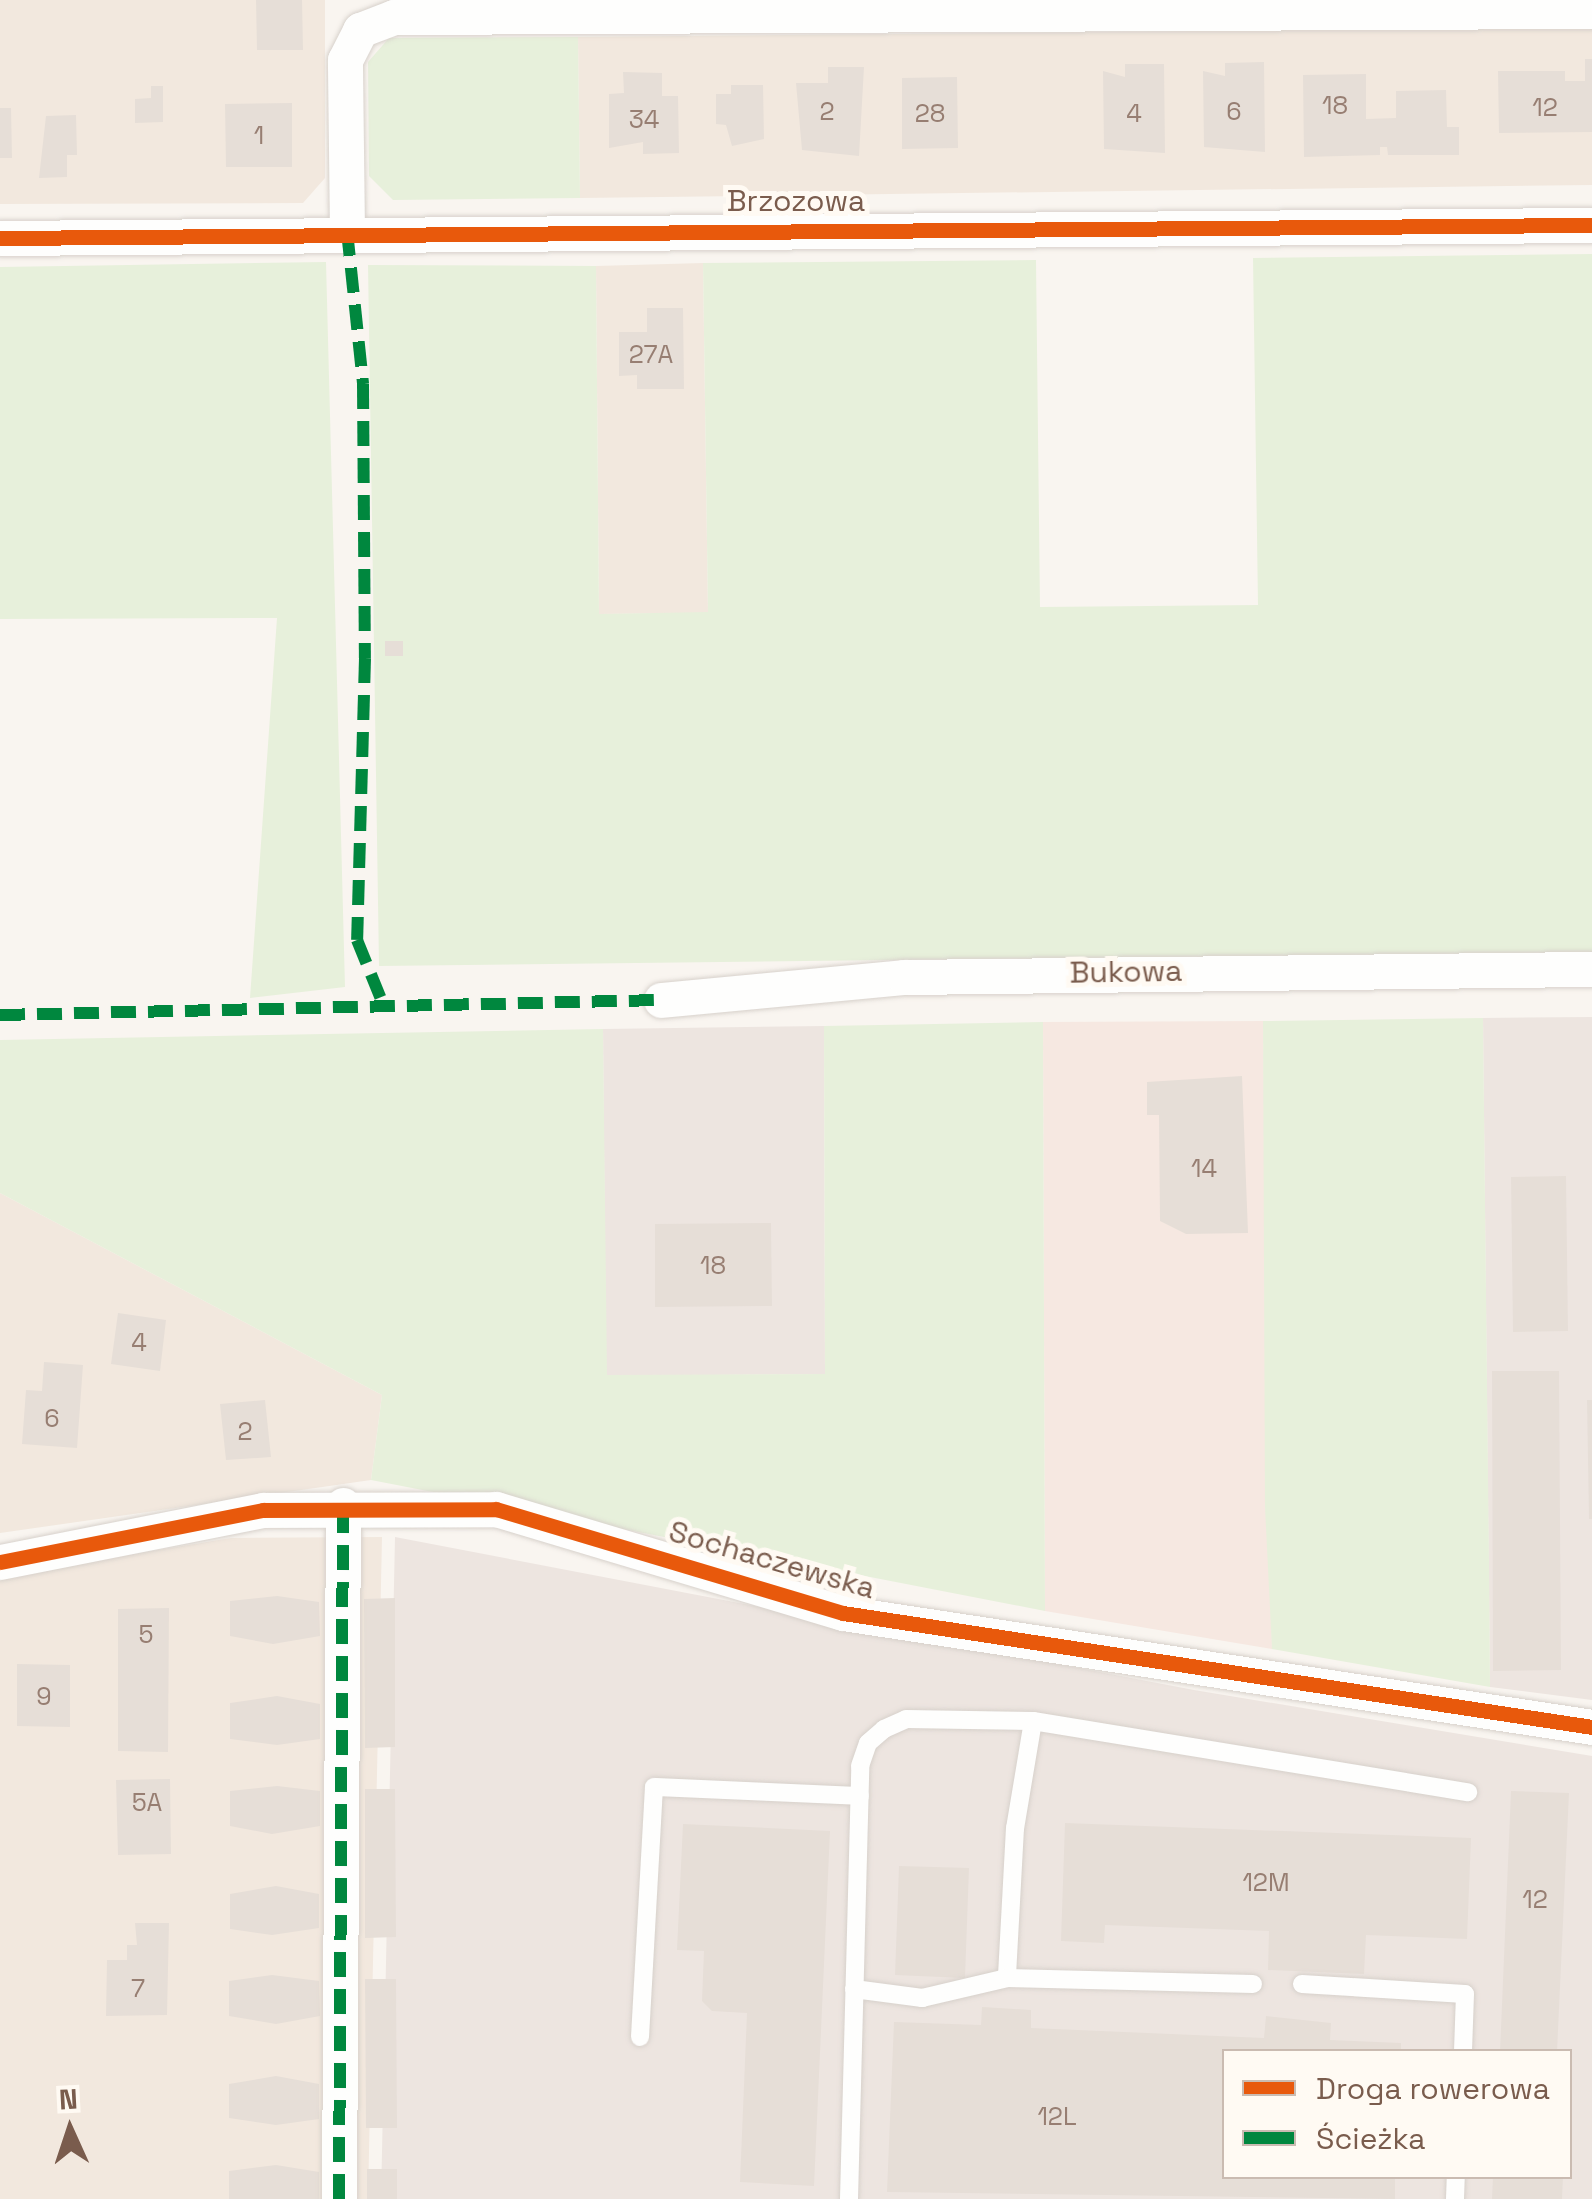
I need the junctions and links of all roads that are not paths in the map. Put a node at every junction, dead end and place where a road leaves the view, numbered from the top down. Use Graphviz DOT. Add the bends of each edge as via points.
graph roads {
  1 [pos="1592,11"];
  2 [pos="1592,225"];
  3 [pos="346,231"];
  4 [pos="0,238"];
  5 [pos="1592,968"];
  6 [pos="661,1000"];
  7 [pos="343,1506"];
  8 [pos="0,1562"];
  9 [pos="1033,1720"];
  10 [pos="1592,1727"];
  11 [pos="1468,1792"];
  12 [pos="860,1796"];
  13 [pos="1006,1978"];
  14 [pos="1252,1984"];
  15 [pos="1302,1984"];
  16 [pos="854,1989"];
  17 [pos="640,2037"];
  18 [pos="1462,2049"];
  19 [pos="340,2199"];
  20 [pos="849,2199"];
  1 -- 3 [label="street" via="394,16 360,30 345,60"];
  2 -- 3 [label="street, Brzozowa"];
  3 -- 4 [label="street, Brzozowa"];
  5 -- 6 [label="street, Bukowa" via="904,976"];
  7 -- 8 [label="street, Sochaczewska" via="263,1510"];
  7 -- 10 [label="street, Sochaczewska" via="496,1509 842,1613"];
  7 -- 19 [label="street"];
  9 -- 11 [label="lane"];
  9 -- 12 [label="lane" via="906,1719 868,1743"];
  9 -- 13 [label="lane" via="1014,1828"];
  12 -- 16 [label="lane"];
  12 -- 17 [label="lane" via="654,1787"];
  13 -- 14 [label="lane"];
  13 -- 16 [label="lane" via="922,1998"];
  15 -- 18 [label="lane" via="1466,1994"];
  16 -- 20 [label="lane"];
}
